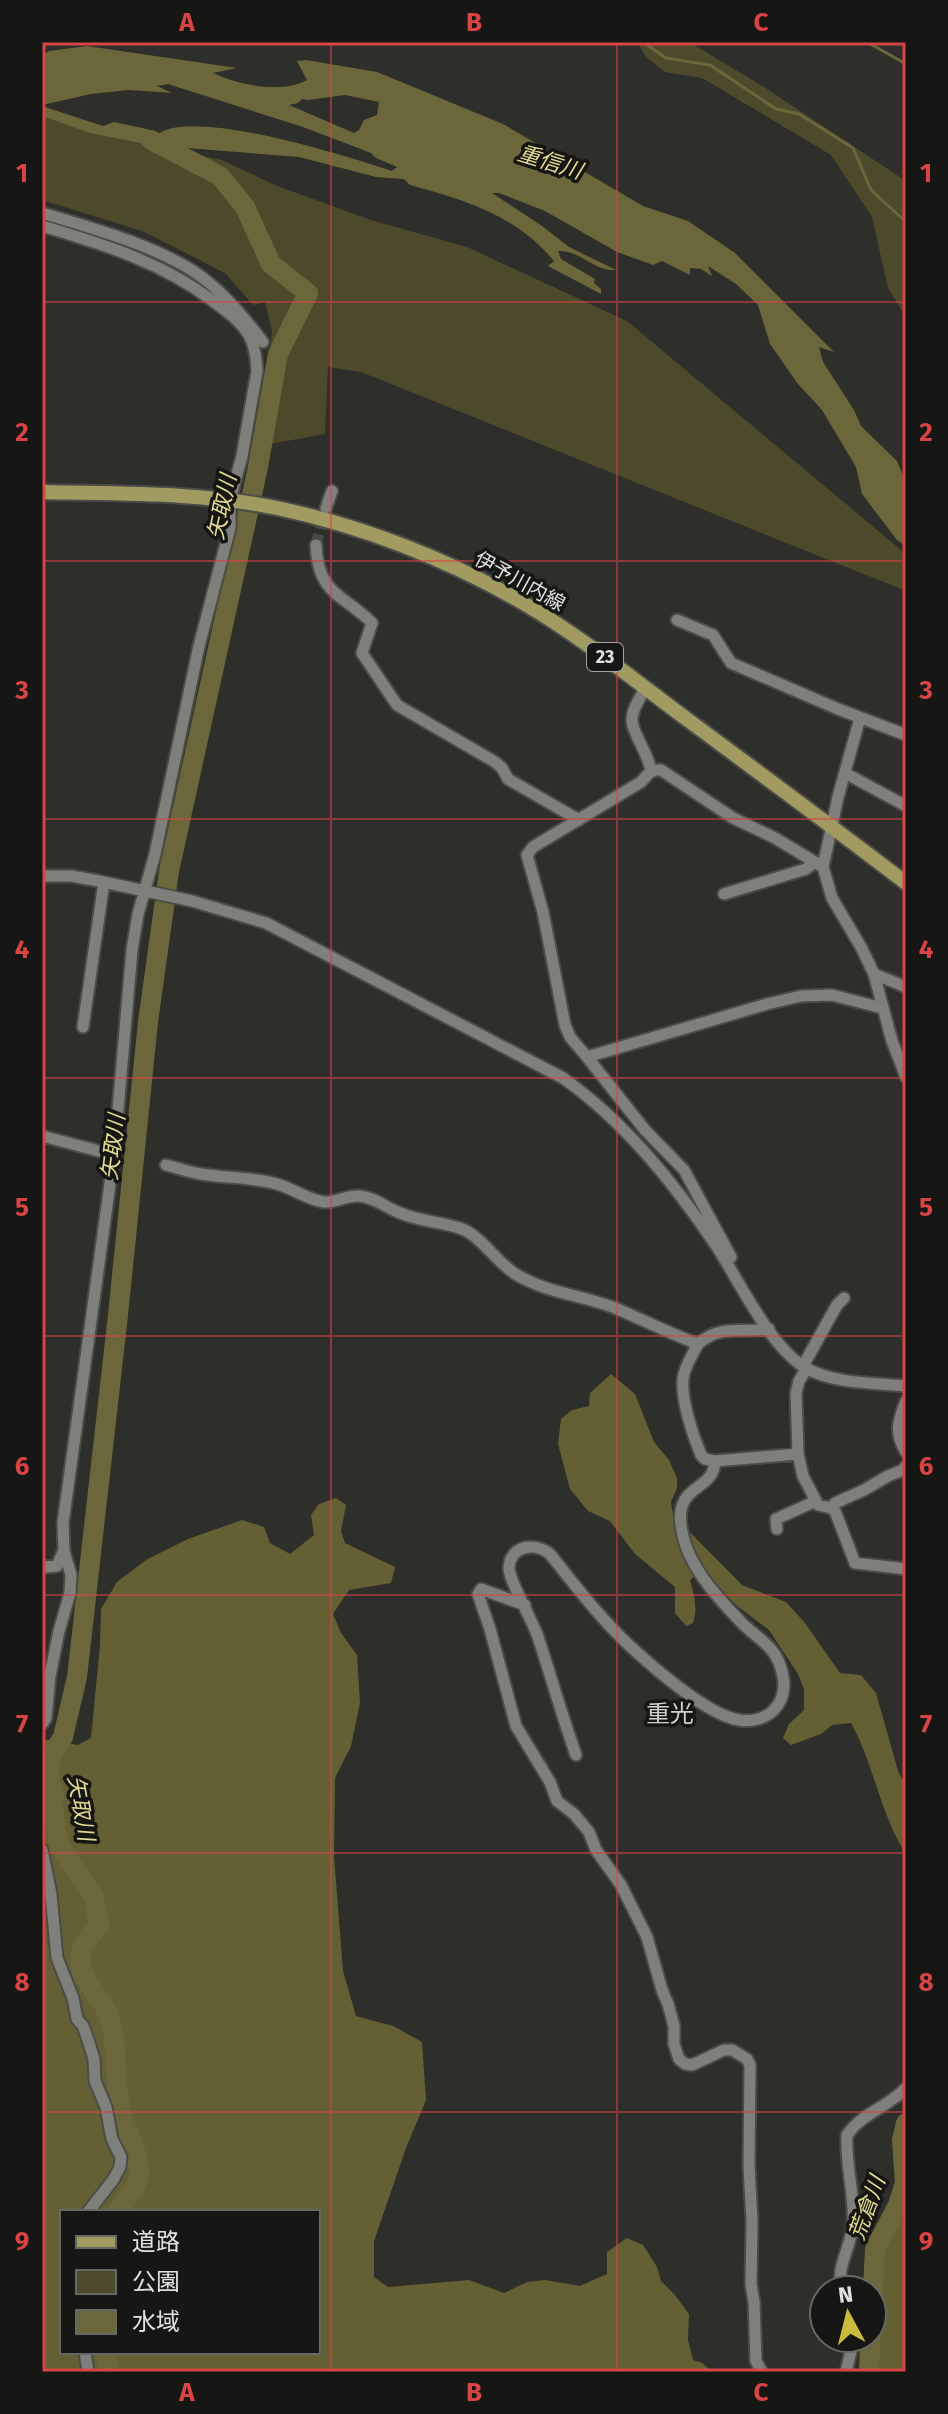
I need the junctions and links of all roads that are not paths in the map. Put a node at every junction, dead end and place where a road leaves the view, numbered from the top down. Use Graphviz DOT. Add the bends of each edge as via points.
graph roads {
  1 [pos="42,213"];
  2 [pos="42,226"];
  3 [pos="256,357"];
  4 [pos="332,491"];
  5 [pos="42,492"];
  6 [pos="233,501"];
  7 [pos="326,508"];
  8 [pos="316,545"];
  9 [pos="677,620"];
  10 [pos="645,689"];
  11 [pos="860,718"];
  12 [pos="906,735"];
  13 [pos="651,771"];
  14 [pos="845,773"];
  15 [pos="906,806"];
  16 [pos="579,820"];
  17 [pos="831,826"];
  18 [pos="819,864"];
  19 [pos="42,876"];
  20 [pos="104,882"];
  21 [pos="906,883"];
  22 [pos="146,891"];
  23 [pos="724,894"];
  24 [pos="874,974"];
  25 [pos="906,987"];
  26 [pos="882,1008"];
  27 [pos="83,1027"];
  28 [pos="587,1057"];
  29 [pos="906,1077"];
  30 [pos="42,1136"];
  31 [pos="114,1155"];
  32 [pos="166,1165"];
  33 [pos="738,1281"];
  34 [pos="844,1298"];
  35 [pos="769,1329"];
  36 [pos="698,1344"];
  37 [pos="805,1367"];
  38 [pos="906,1386"];
  39 [pos="906,1401"];
  40 [pos="906,1452"];
  41 [pos="798,1454"];
  42 [pos="715,1461"];
  43 [pos="905,1472"];
  44 [pos="816,1501"];
  45 [pos="831,1508"];
  46 [pos="777,1529"];
  47 [pos="64,1551"];
  48 [pos="42,1565"];
  49 [pos="906,1569"];
  50 [pos="525,1605"];
  51 [pos="42,1724"];
  52 [pos="576,1755"];
  53 [pos="42,1850"];
  54 [pos="906,2088"];
  55 [pos="90,2210"];
  56 [pos="840,2274"];
  57 [pos="762,2372"];
  1 -- 3 [label="street" via="175,260 206,280 263,338"];
  2 -- 3 [label="street" via="141,258 196,288 241,324"];
  3 -- 6 [label="street" via="255,391"];
  4 -- 7 [label="street"];
  5 -- 6 [label="main road, 伊予川内線 / 23"];
  6 -- 10 [label="main road, 伊予川内線 / 23" via="373,536 492,586 567,630"];
  6 -- 22 [label="street"];
  8 -- 16 [label="street" via="316,566 325,583 372,623 362,653 397,705 495,762 508,779"];
  9 -- 11 [label="street" via="713,635 731,663"];
  10 -- 13 [label="street" via="632,723"];
  10 -- 17 [label="main road, 伊予川内線 / 23"];
  11 -- 12 [label="street"];
  11 -- 14 [label="street"];
  13 -- 16 [label="street"];
  13 -- 18 [label="street" via="661,770 733,818"];
  14 -- 15 [label="street"];
  14 -- 17 [label="street"];
  16 -- 28 [label="street" via="527,855 565,1025"];
  17 -- 18 [label="street"];
  17 -- 21 [label="main road, 伊予川内線 / 23"];
  18 -- 23 [label="street"];
  18 -- 24 [label="street"];
  19 -- 20 [label="street"];
  20 -- 22 [label="street"];
  20 -- 27 [label="street"];
  22 -- 31 [label="street" via="132,950"];
  22 -- 33 [label="street" via="266,923 563,1078 648,1156"];
  24 -- 25 [label="street"];
  24 -- 26 [label="street"];
  26 -- 28 [label="street" via="832,995 801,996"];
  26 -- 29 [label="street"];
  28 -- 33 [label="street" via="684,1170 737,1269"];
  30 -- 31 [label="street"];
  31 -- 47 [label="street" via="63,1523"];
  32 -- 36 [label="street" via="275,1183 322,1202 361,1196 412,1218 460,1228 518,1275"];
  33 -- 35 [label="street"];
  34 -- 37 [label="street"];
  35 -- 36 [label="street" via="721,1331"];
  35 -- 37 [label="street"];
  36 -- 42 [label="street" via="685,1370 684,1394 701,1455"];
  37 -- 38 [label="street" via="838,1378"];
  37 -- 41 [label="street" via="796,1393"];
  39 -- 40 [label="street" via="897,1426"];
  41 -- 42 [label="street"];
  41 -- 44 [label="street"];
  42 -- 50 [label="street" via="715,1471 684,1500 679,1513 682,1533 706,1582 743,1625 762,1638 782,1669 783,1696 765,1717 749,1721 723,1715 663,1676 600,1616 550,1554 534,1546 522,1547 509,1567"];
  43 -- 45 [label="street"];
  44 -- 45 [label="street"];
  44 -- 46 [label="street" via="776,1519"];
  45 -- 49 [label="street" via="855,1563"];
  47 -- 48 [label="street" via="57,1566"];
  47 -- 51 [label="street" via="70,1593"];
  50 -- 52 [label="street"];
  50 -- 57 [label="street" via="481,1589 478,1594 516,1726 557,1801 582,1822 631,1903 668,2004 679,2059 692,2065 732,2050 750,2065 751,2284 756,2361"];
  53 -- 55 [label="street" via="57,1958 88,2040 95,2081 121,2157 113,2180"];
  54 -- 56 [label="street" via="847,2135 853,2225"];
}
